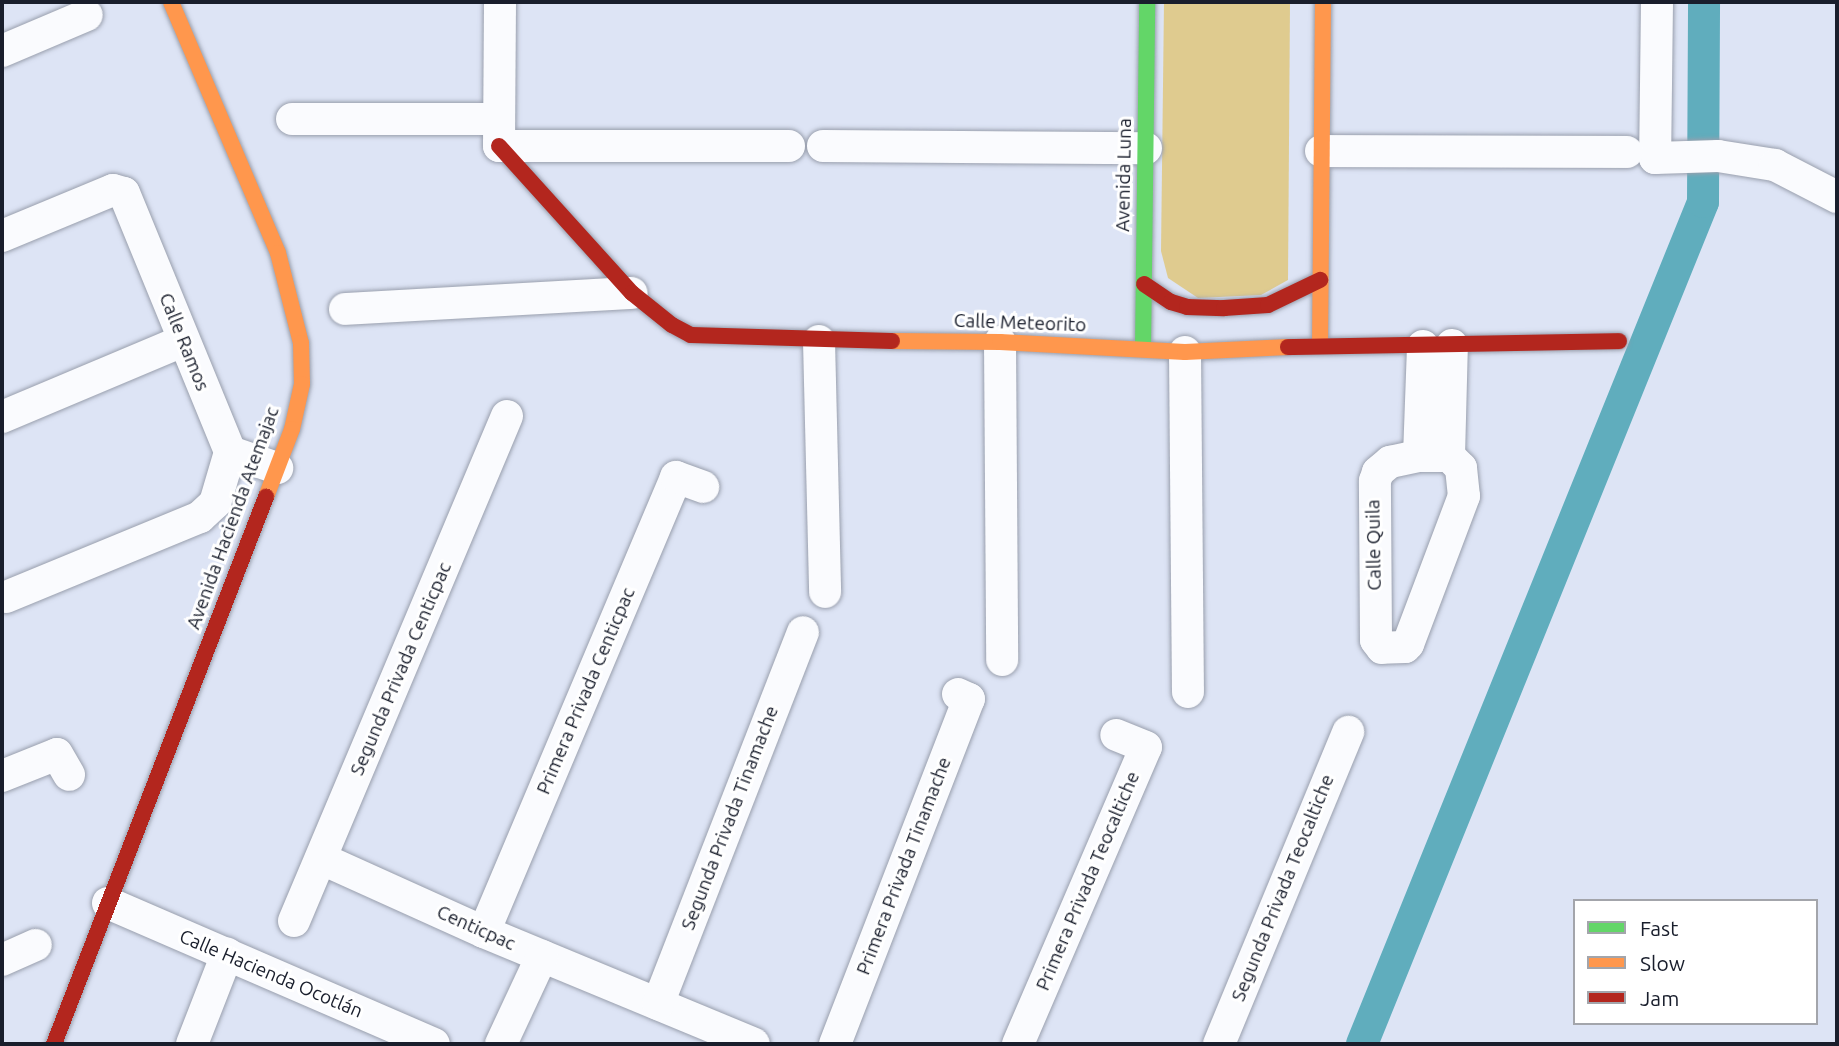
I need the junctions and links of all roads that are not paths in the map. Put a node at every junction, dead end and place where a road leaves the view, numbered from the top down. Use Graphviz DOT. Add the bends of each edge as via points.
graph roads {
  1 [pos="171,2"];
  2 [pos="500,2"];
  3 [pos="1147,2"];
  4 [pos="1323,2"];
  5 [pos="1657,2"];
  6 [pos="68,14"];
  7 [pos="2,51"];
  8 [pos="292,118"];
  9 [pos="499,132"];
  10 [pos="789,146"];
  11 [pos="823,146"];
  12 [pos="1146,148"];
  13 [pos="1321,151"];
  14 [pos="1641,155"];
  15 [pos="1837,197"];
  16 [pos="2,236"];
  17 [pos="1320,279"];
  18 [pos="1144,284"];
  19 [pos="632,293"];
  20 [pos="345,309"];
  21 [pos="183,341"];
  22 [pos="819,341"];
  23 [pos="1619,341"];
  24 [pos="1000,342"];
  25 [pos="1320,346"];
  26 [pos="1437,346"];
  27 [pos="1143,349"];
  28 [pos="1185,352"];
  29 [pos="507,416"];
  30 [pos="2,418"];
  31 [pos="230,452"];
  32 [pos="1434,456"];
  33 [pos="277,468"];
  34 [pos="704,487"];
  35 [pos="825,592"];
  36 [pos="6,597"];
  37 [pos="803,632"];
  38 [pos="1002,660"];
  39 [pos="1188,692"];
  40 [pos="958,694"];
  41 [pos="1348,732"];
  42 [pos="1116,735"];
  43 [pos="69,775"];
  44 [pos="2,776"];
  45 [pos="323,859"];
  46 [pos="108,903"];
  47 [pos="293,921"];
  48 [pos="484,932"];
  49 [pos="36,945"];
  50 [pos="227,954"];
  51 [pos="542,957"];
  52 [pos="2,960"];
  53 [pos="658,1004"];
  54 [pos="54,1044"];
  55 [pos="192,1044"];
  56 [pos="434,1044"];
  57 [pos="501,1044"];
  58 [pos="754,1044"];
  59 [pos="835,1044"];
  60 [pos="1018,1044"];
  61 [pos="1219,1044"];
  1 -- 33 [label="street, Avenida Hacienda Atemajac" via="278,253 291,298 301,343 302,384"];
  2 -- 9 [label="street"];
  3 -- 12 [label="street, Avenida Luna"];
  4 -- 13 [label="street"];
  5 -- 14 [label="street"];
  6 -- 7 [label="street"];
  8 -- 9 [label="street"];
  9 -- 10 [label="street"];
  9 -- 19 [label="street, Calle Meteorito"];
  11 -- 12 [label="street"];
  12 -- 18 [label="street, Avenida Luna"];
  13 -- 14 [label="street"];
  13 -- 17 [label="street"];
  14 -- 15 [label="street" via="1717,156 1775,165"];
  16 -- 21 [label="street, Calle Ramos" via="118,189 128,198"];
  17 -- 18 [label="street" via="1268,305 1224,309 1171,302"];
  17 -- 25 [label="street"];
  18 -- 27 [label="street, Avenida Luna"];
  19 -- 20 [label="street"];
  19 -- 22 [label="street, Calle Meteorito" via="691,335"];
  21 -- 30 [label="street"];
  21 -- 31 [label="street, Calle Ramos"];
  22 -- 24 [label="street, Calle Meteorito"];
  22 -- 35 [label="street"];
  23 -- 26 [label="street, Calle Meteorito"];
  24 -- 27 [label="street, Calle Meteorito"];
  24 -- 38 [label="street"];
  25 -- 26 [label="street, Calle Meteorito"];
  25 -- 28 [label="street, Calle Meteorito"];
  26 -- 32 [label="street"];
  27 -- 28 [label="street, Calle Meteorito"];
  28 -- 39 [label="street"];
  29 -- 45 [label="street, Segunda Privada Centicpac"];
  31 -- 33 [label="street"];
  31 -- 36 [label="street" via="215,503 200,517"];
  32 -- 32 [label="street, Calle Quila" via="1461,468 1464,496 1407,646 1380,646 1376,640 1373,491 1378,472 1384,466"];
  33 -- 46 [label="street, Avenida Hacienda Atemajac"];
  34 -- 48 [label="street, Primera Privada Centicpac" via="676,477"];
  37 -- 53 [label="street, Segunda Privada Tinamache"];
  40 -- 59 [label="street, Primera Privada Tinamache" via="970,699"];
  41 -- 61 [label="street, Segunda Privada Teocaltiche"];
  42 -- 60 [label="street, Primera Privada Teocaltiche" via="1146,747"];
  43 -- 44 [label="street" via="57,754"];
  45 -- 47 [label="street, Segunda Privada Centicpac"];
  45 -- 48 [label="street, Centicpac"];
  46 -- 50 [label="street, Calle Hacienda Ocotlán"];
  46 -- 54 [label="street, Avenida Hacienda Atemajac"];
  48 -- 51 [label="street, Centicpac"];
  49 -- 52 [label="street"];
  50 -- 55 [label="street"];
  50 -- 56 [label="street, Calle Hacienda Ocotlán"];
  51 -- 53 [label="street, Centicpac"];
  51 -- 57 [label="street"];
  53 -- 58 [label="street, Centicpac"];
}
